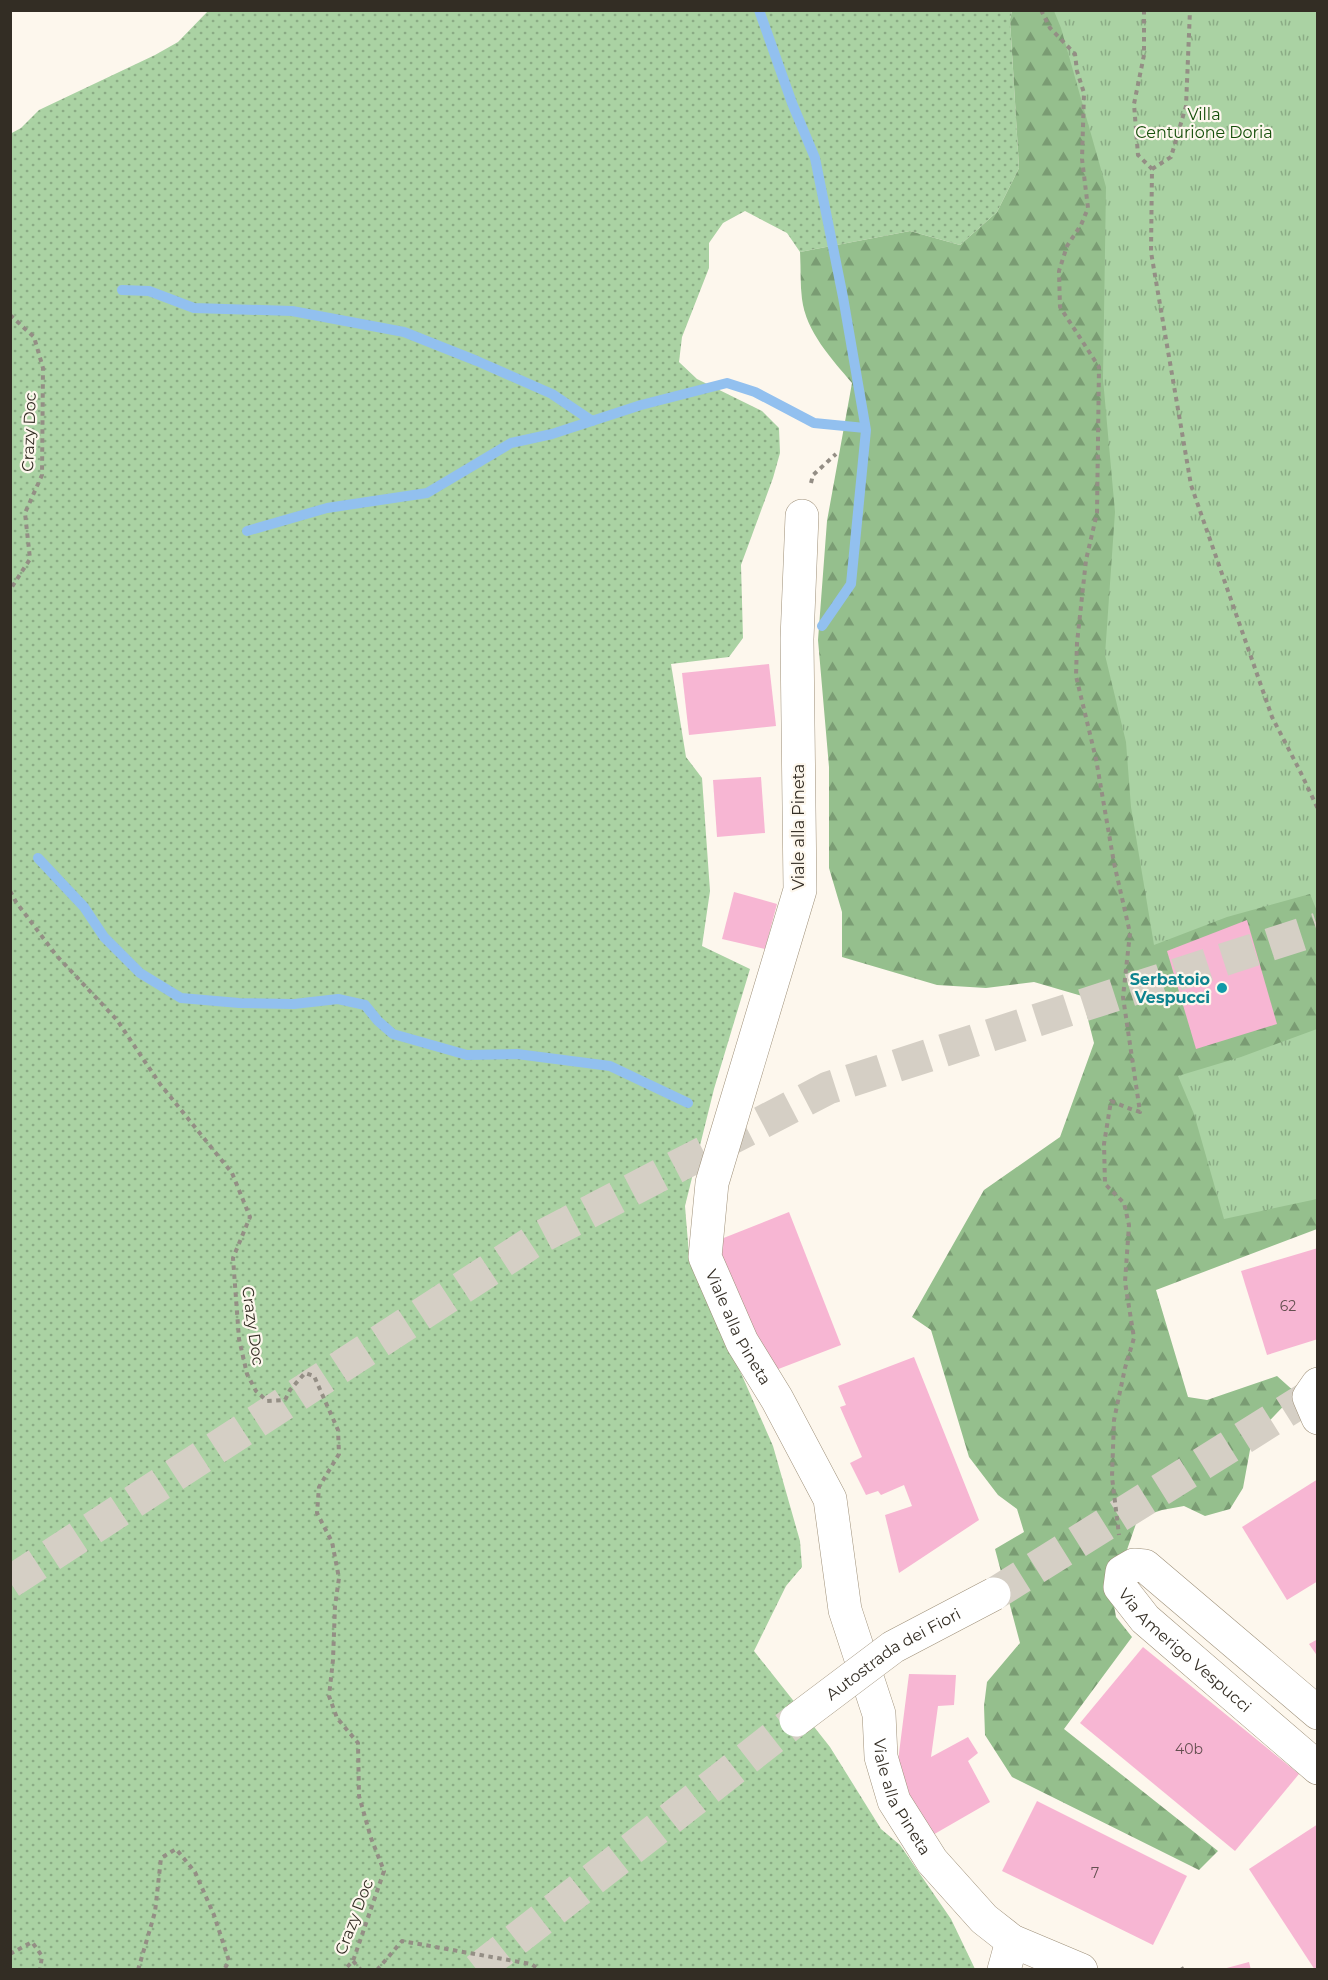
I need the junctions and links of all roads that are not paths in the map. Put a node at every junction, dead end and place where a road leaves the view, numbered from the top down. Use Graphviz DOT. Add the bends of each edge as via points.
graph roads {
  1 [pos="802,516"];
  2 [pos="1317,1384"];
  3 [pos="1317,1418"];
  4 [pos="994,1594"];
  5 [pos="1317,1713"];
  6 [pos="796,1720"];
  7 [pos="1317,1768"];
  8 [pos="1008,1955"];
  9 [pos="1081,1970"];
  1 -- 8 [label="main road, Viale alla Pineta" via="797,639 800,890 712,1183 705,1257 742,1342 830,1499 845,1610 879,1714 881,1757 894,1801 932,1861 984,1919"];
  2 -- 3 [label="main road" via="1309,1397"];
  4 -- 6 [label="main road, Autostrada dei Fiori, bridge" via="893,1647"];
  5 -- 7 [label="main road, Via Amerigo Vespucci" via="1152,1571 1134,1564 1122,1572 1120,1587 1145,1619"];
  8 -- 9 [label="main road, Viale alla Pineta"];
}
